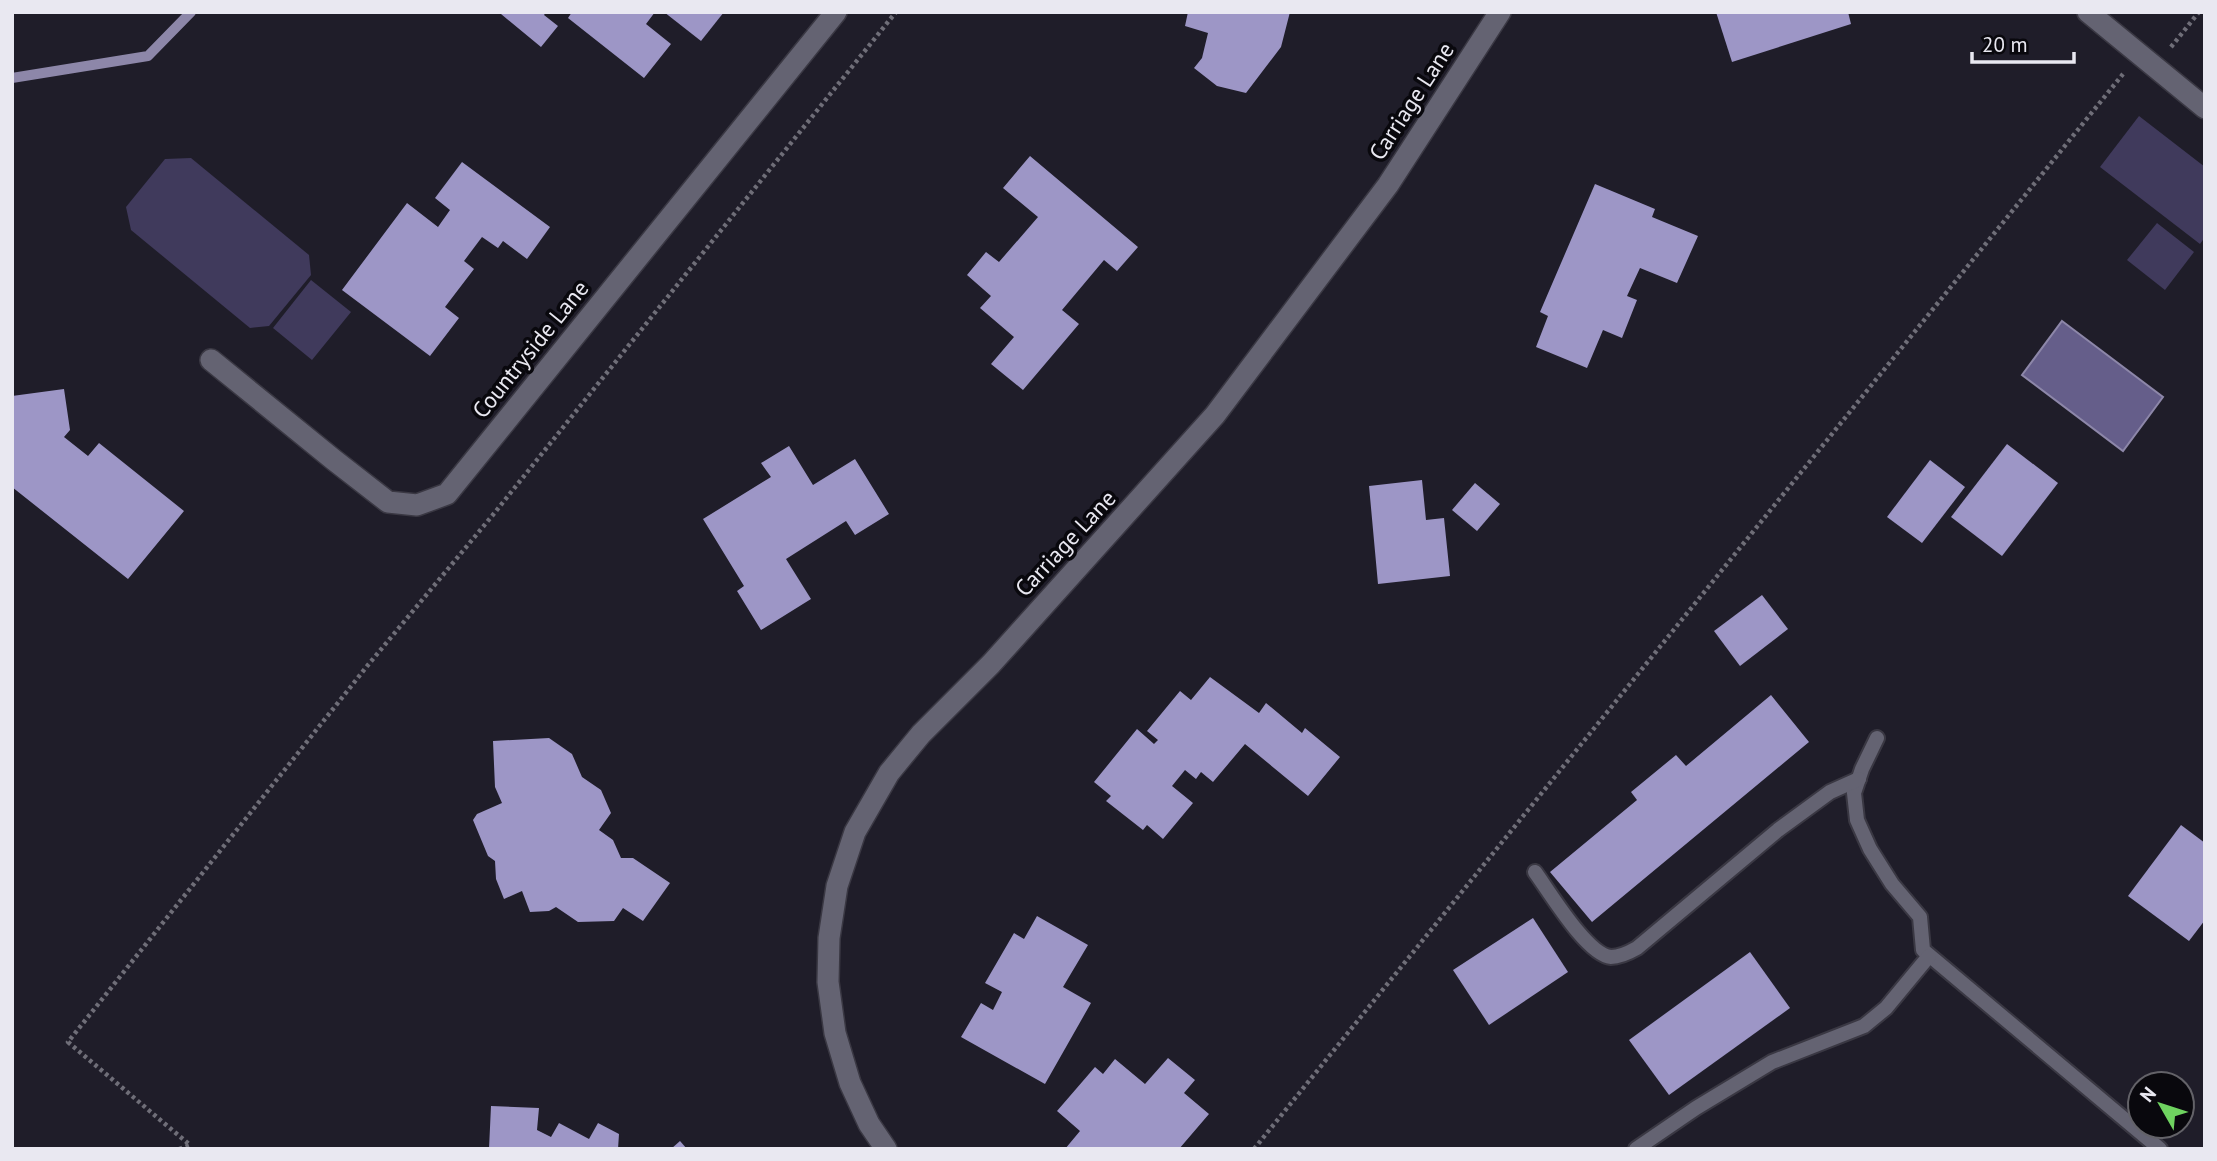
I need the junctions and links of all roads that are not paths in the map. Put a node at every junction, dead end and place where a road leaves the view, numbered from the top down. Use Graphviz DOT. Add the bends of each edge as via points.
graph roads {
  1 [pos="836,12"];
  2 [pos="1500,12"];
  3 [pos="2088,12"];
  4 [pos="2205,108"];
  5 [pos="211,360"];
  6 [pos="1877,738"];
  7 [pos="1859,779"];
  8 [pos="1535,872"];
  9 [pos="1929,956"];
  10 [pos="886,1149"];
  11 [pos="1636,1149"];
  12 [pos="2160,1149"];
  1 -- 5 [label="street, Countryside Lane" via="447,494 417,505 388,502"];
  2 -- 10 [label="street, Carriage Lane" via="1388,185 1215,415 991,664 921,734 889,774 855,832 837,886 828,982 835,1034 850,1083"];
  3 -- 4 [label="street"];
  6 -- 7 [label="lane"];
  7 -- 8 [label="lane" via="1830,792 1788,822 1637,948 1623,954 1611,957 1591,946"];
  7 -- 9 [label="lane" via="1854,793 1857,820 1892,884 1920,917 1923,950"];
  9 -- 11 [label="lane" via="1886,1008 1864,1026 1772,1062"];
  9 -- 12 [label="lane"];
}
